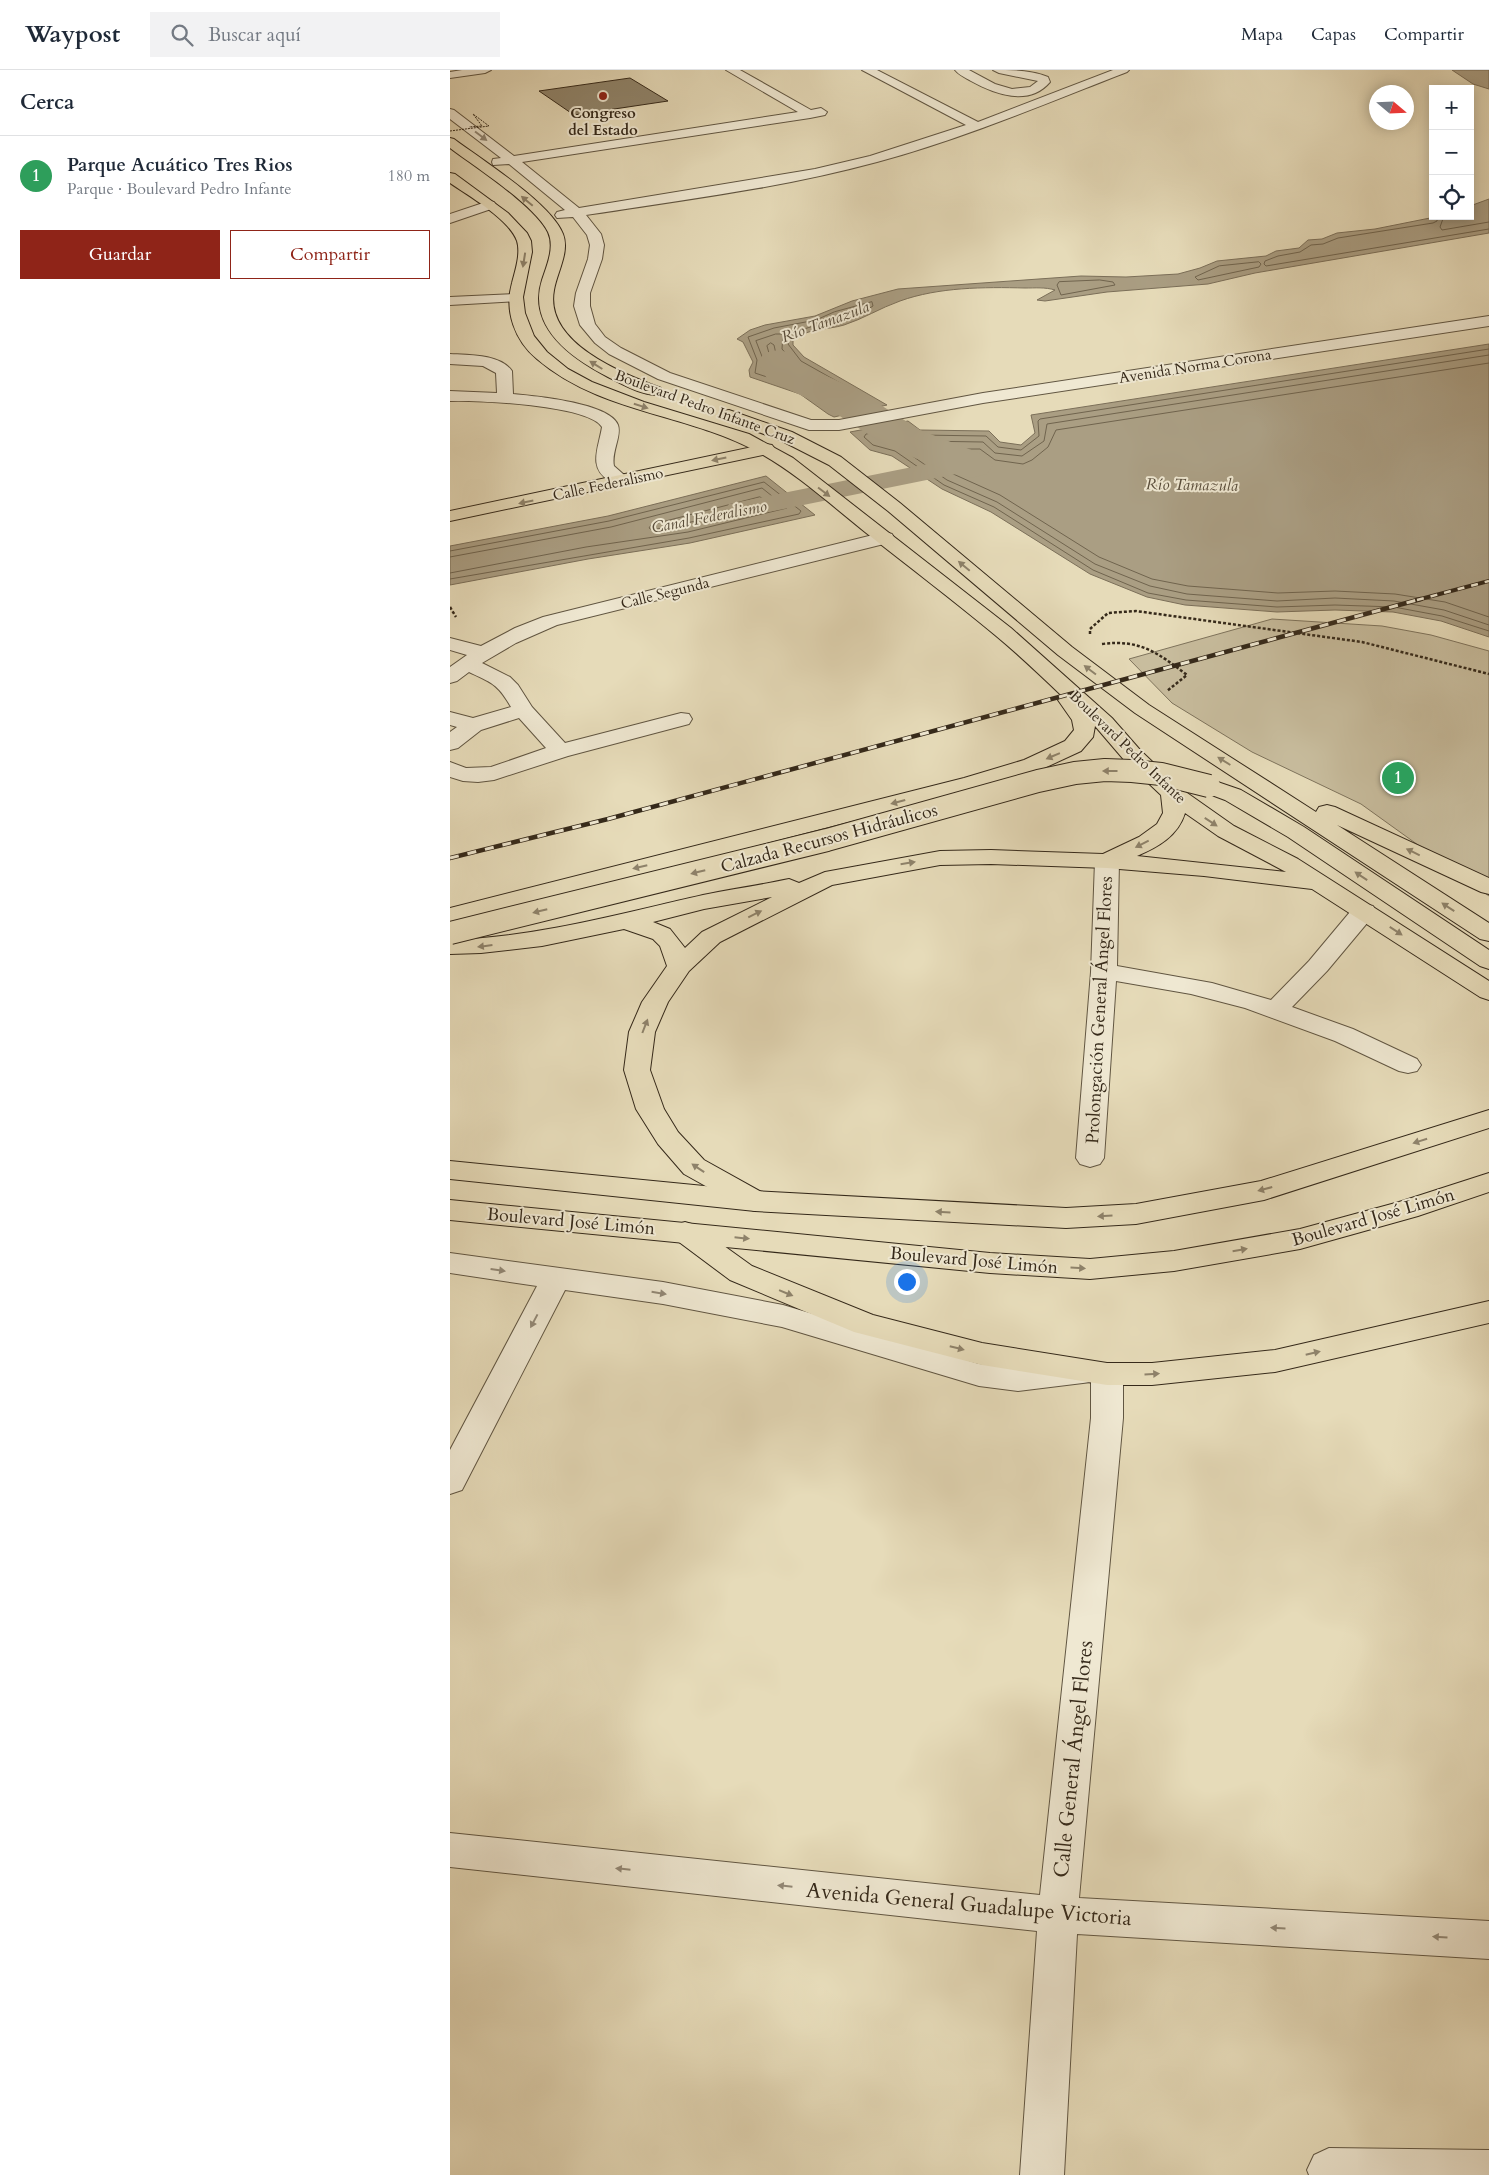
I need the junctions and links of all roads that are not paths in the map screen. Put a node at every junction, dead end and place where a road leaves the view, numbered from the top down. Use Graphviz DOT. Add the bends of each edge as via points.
graph roads {
  1 [pos="485,70"];
  2 [pos="732,70"];
  3 [pos="868,70"];
  4 [pos="961,70"];
  5 [pos="999,70"];
  6 [pos="1123,70"];
  7 [pos="451,75"];
  8 [pos="450,113"];
  9 [pos="976,126"];
  10 [pos="450,142"];
  11 [pos="510,160"];
  12 [pos="479,165"];
  13 [pos="450,177"];
  14 [pos="489,205"];
  15 [pos="577,213"];
  16 [pos="546,217"];
  17 [pos="450,219"];
  18 [pos="516,298"];
  19 [pos="450,301"];
  20 [pos="1489,321"];
  21 [pos="450,359"];
  22 [pos="665,394"];
  23 [pos="450,396"];
  24 [pos="505,398"];
  25 [pos="711,409"];
  26 [pos="766,449"];
  27 [pos="835,461"];
  28 [pos="791,467"];
  29 [pos="622,481"];
  30 [pos="450,516"];
  31 [pos="885,538"];
  32 [pos="1004,632"];
  33 [pos="450,644"];
  34 [pos="475,658"];
  35 [pos="450,677"];
  36 [pos="523,710"];
  37 [pos="450,718"];
  38 [pos="680,719"];
  39 [pos="473,726"];
  40 [pos="450,743"];
  41 [pos="560,752"];
  42 [pos="450,769"];
  43 [pos="1254,780"];
  44 [pos="1172,793"];
  45 [pos="1107,861"];
  46 [pos="825,880"];
  47 [pos="1322,884"];
  48 [pos="1489,887"];
  49 [pos="1364,911"];
  50 [pos="450,915"];
  51 [pos="627,922"];
  52 [pos="450,933"];
  53 [pos="1489,934"];
  54 [pos="450,948"];
  55 [pos="1489,961"];
  56 [pos="680,966"];
  57 [pos="1104,972"];
  58 [pos="1489,992"];
  59 [pos="1275,1010"];
  60 [pos="1408,1065"];
  61 [pos="1478,1122"];
  62 [pos="1090,1158"];
  63 [pos="450,1170"];
  64 [pos="1489,1182"];
  65 [pos="755,1201"];
  66 [pos="450,1210"];
  67 [pos="685,1232"];
  68 [pos="450,1263"];
  69 [pos="556,1278"];
  70 [pos="1489,1312"];
  71 [pos="1098,1372"];
  72 [pos="450,1481"];
  73 [pos="450,1850"];
  74 [pos="1058,1915"];
  75 [pos="1489,1940"];
  76 [pos="1329,2170"];
  77 [pos="1481,2173"];
  78 [pos="1042,2175"];
  1 -- 7 [label="street"];
  2 -- 11 [label="street" via="815,113"];
  3 -- 9 [label="street"];
  4 -- 5 [label="street" via="1003,92 1027,91 1044,82 1039,77"];
  6 -- 9 [label="street"];
  8 -- 11 [label="street, Avenida Norma Corona, one-way"];
  9 -- 15 [label="street" via="874,159 815,173"];
  10 -- 12 [label="main road, Boulevard Pedro Infante Cruz"];
  11 -- 12 [label="street"];
  11 -- 15 [label="street, Avenida Norma Corona"];
  16 -- 12 [label="main road, Boulevard Pedro Infante Cruz, one-way"];
  13 -- 14 [label="main road, Boulevard Pedro Infante Cruz"];
  14 -- 17 [label="street"];
  14 -- 18 [label="main road, Boulevard Pedro Infante Cruz, one-way" via="517,228 524,240 525,255"];
  15 -- 16 [label="street"];
  15 -- 20 [label="street, Avenida Norma Corona" via="594,234 596,245 582,306 588,324 608,345 664,376 809,425 839,425 902,412"];
  22 -- 16 [label="main road, Boulevard Pedro Infante Cruz, one-way" via="599,367 570,345 555,328 549,316 546,295 557,252 556,234"];
  18 -- 19 [label="street"];
  18 -- 26 [label="main road, Boulevard Pedro Infante Cruz, one-way" via="518,317 526,336 540,354 560,370 630,402 741,437"];
  21 -- 24 [label="street" via="499,366 504,370"];
  23 -- 24 [label="street"];
  24 -- 29 [label="street" via="575,408 601,417 611,428 604,460 614,477"];
  25 -- 27 [label="main road, Boulevard Pedro Infante Cruz" via="786,436"];
  26 -- 28 [label="main road, Boulevard Pedro Infante Cruz"];
  26 -- 29 [label="main road, Calle Federalismo, one-way"];
  43 -- 27 [label="main road, Boulevard Pedro Infante, one-way" via="1142,709 1065,651"];
  28 -- 31 [label="main road, Boulevard Pedro Infante, one-way"];
  29 -- 30 [label="main road, Calle Federalismo, one-way"];
  31 -- 32 [label="main road, Boulevard Pedro Infante"];
  31 -- 34 [label="street, Calle Segunda" via="550,621 518,632"];
  32 -- 44 [label="main road, Boulevard Pedro Infante" via="1104,723"];
  32 -- 50 [label="main road, Calzada Recursos Hidráulicos, one-way" via="1061,690 1083,720 1085,730 1073,746 1032,765 972,783"];
  33 -- 34 [label="street"];
  34 -- 35 [label="street, Calle Segunda"];
  34 -- 36 [label="street" via="511,688"];
  36 -- 39 [label="street"];
  36 -- 41 [label="street"];
  37 -- 39 [label="street"];
  38 -- 41 [label="street"];
  39 -- 40 [label="street"];
  41 -- 42 [label="street" via="494,773 463,774"];
  48 -- 43 [label="main road, one-way"];
  53 -- 43 [label="main road, Boulevard Pedro Infante, one-way"];
  44 -- 45 [label="main road, one-way" via="1174,813 1161,834"];
  44 -- 47 [label="main road, Boulevard Pedro Infante, one-way" via="1226,831"];
  46 -- 45 [label="main road, one-way" via="940,858"];
  45 -- 47 [label="main road"];
  45 -- 57 [label="street, Prolongación General Ángel Flores"];
  46 -- 51 [label="main road" via="694,904"];
  56 -- 46 [label="main road, one-way" via="711,937"];
  47 -- 49 [label="main road, Boulevard Pedro Infante"];
  49 -- 58 [label="main road, Boulevard Pedro Infante, one-way"];
  49 -- 59 [label="street" via="1318,966"];
  51 -- 54 [label="main road, one-way" via="509,943"];
  51 -- 56 [label="main road" via="663,934 675,948"];
  55 -- 52 [label="main road, Calzada Recursos Hidráulicos, one-way, bridge" via="1296,832 1233,795 1161,774 1105,770 1038,781 827,840"];
  65 -- 56 [label="main road, one-way" via="694,1167 674,1146 650,1109 637,1070 642,1032 655,1002"];
  57 -- 59 [label="street" via="1224,994"];
  57 -- 62 [label="street, Prolongación General Ángel Flores"];
  59 -- 60 [label="street" via="1344,1035"];
  61 -- 65 [label="main road, one-way" via="1264,1190 1136,1214 1066,1218"];
  63 -- 65 [label="main road"];
  67 -- 64 [label="main road, Boulevard José Limón, one-way" via="990,1263 1090,1269 1174,1261 1300,1239 1408,1210"];
  66 -- 67 [label="main road, Boulevard José Limón"];
  67 -- 71 [label="main road, one-way" via="741,1273 865,1324 982,1354"];
  68 -- 69 [label="street, one-way"];
  69 -- 71 [label="street, one-way" via="663,1293 783,1316 979,1375 1018,1379"];
  69 -- 72 [label="street, one-way"];
  71 -- 70 [label="main road, one-way" via="1152,1374 1275,1361"];
  71 -- 74 [label="street, Calle General Ángel Flores" via="1106,1428"];
  74 -- 73 [label="street, Avenida General Guadalupe Victoria, one-way"];
  75 -- 74 [label="street, Avenida General Guadalupe Victoria, one-way"];
  74 -- 78 [label="street, Calle General Ángel Flores"];
  76 -- 77 [label="street"];
}
